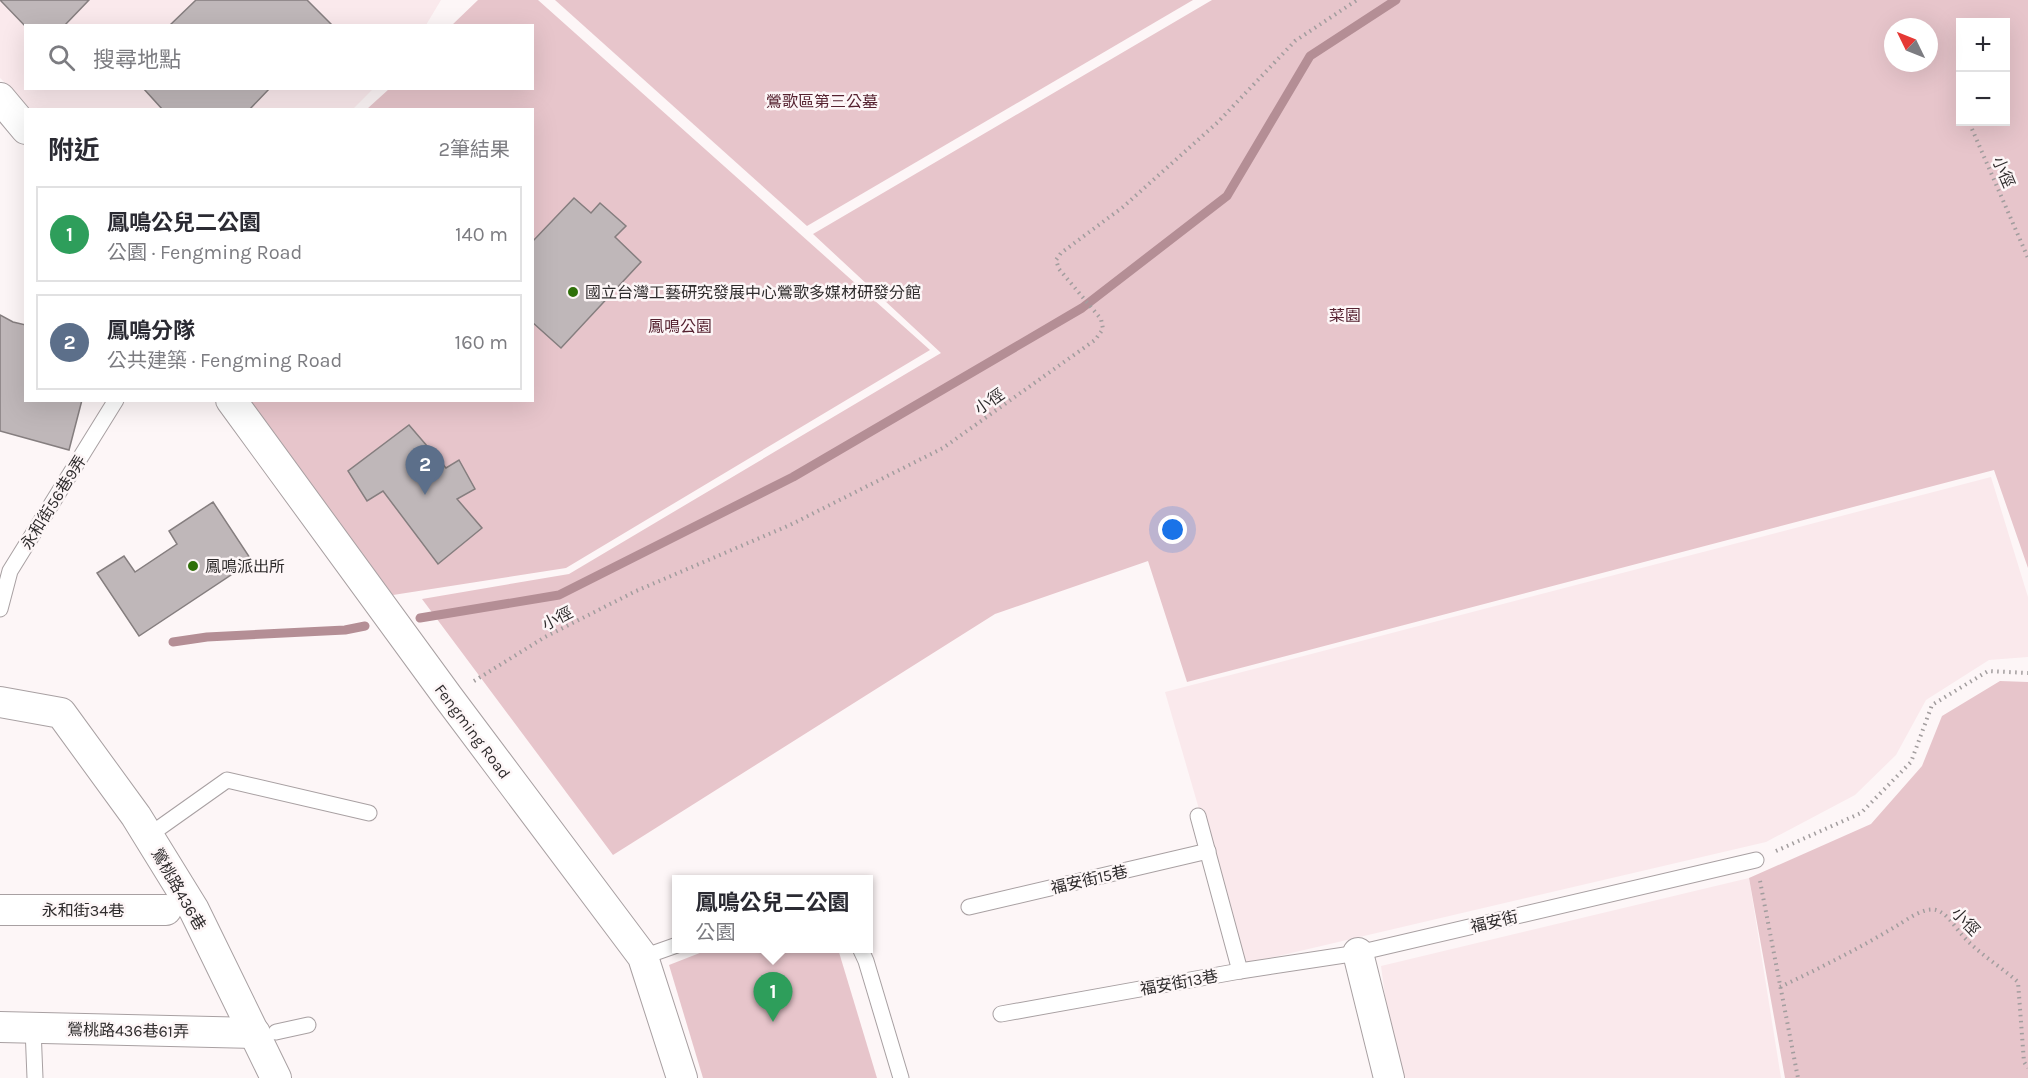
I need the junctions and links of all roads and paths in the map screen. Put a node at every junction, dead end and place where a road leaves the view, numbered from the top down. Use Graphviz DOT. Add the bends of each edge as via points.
graph roads {
  1 [pos="1357,0"];
  2 [pos="0,98"];
  3 [pos="24,127"];
  4 [pos="1972,129"];
  5 [pos="2028,258"];
  6 [pos="115,402"];
  7 [pos="232,402"];
  8 [pos="0,608"];
  9 [pos="2028,673"];
  10 [pos="448,697"];
  11 [pos="0,702"];
  12 [pos="369,813"];
  13 [pos="1198,816"];
  14 [pos="148,836"];
  15 [pos="1208,851"];
  16 [pos="1756,860"];
  17 [pos="969,907"];
  18 [pos="0,910"];
  19 [pos="166,910"];
  20 [pos="672,947"];
  21 [pos="1358,952"];
  22 [pos="862,953"];
  23 [pos="642,957"];
  24 [pos="1240,971"];
  25 [pos="1780,987"];
  26 [pos="1000,1014"];
  27 [pos="308,1025"];
  28 [pos="0,1027"];
  29 [pos="33,1028"];
  30 [pos="265,1033"];
  31 [pos="2028,1068"];
  32 [pos="35,1078"];
  33 [pos="276,1078"];
  34 [pos="682,1078"];
  35 [pos="900,1078"];
  36 [pos="1389,1078"];
  37 [pos="1798,1078"];
  1 -- 10 [label="path, 小徑" via="1295,41 1218,122 1123,207 1061,253 1056,260 1059,269 1101,319 1103,329 1095,340 943,448 790,525 636,591 544,637"];
  2 -- 3 [label="street"];
  4 -- 5 [label="path, 小徑"];
  6 -- 8 [label="lane, 永和街56巷9弄" via="10,571"];
  7 -- 10 [label="street, Fengming Road"];
  9 -- 16 [label="path" via="1988,671 1932,705 1911,762 1862,813"];
  10 -- 23 [label="street, Fengming Road"];
  11 -- 14 [label="street, 鶯桃路436巷" via="62,713"];
  12 -- 14 [label="lane" via="227,780"];
  13 -- 15 [label="lane"];
  14 -- 30 [label="street, 鶯桃路436巷"];
  15 -- 17 [label="lane, 福安街15巷"];
  15 -- 24 [label="lane"];
  16 -- 21 [label="lane, 福安街"];
  16 -- 25 [label="path"];
  18 -- 19 [label="street, 永和街34巷"];
  20 -- 23 [label="lane"];
  21 -- 24 [label="lane, 福安街13巷"];
  21 -- 36 [label="street"];
  22 -- 35 [label="lane"];
  23 -- 34 [label="street, Fengming Road"];
  24 -- 26 [label="lane, 福安街13巷"];
  25 -- 31 [label="path, 小徑" via="1856,950 1921,912 1935,909 1987,959 2018,982 2024,1062"];
  25 -- 37 [label="path"];
  27 -- 30 [label="lane"];
  28 -- 29 [label="street, 鶯桃路436巷61弄"];
  29 -- 30 [label="street, 鶯桃路436巷61弄"];
  29 -- 32 [label="lane"];
  30 -- 33 [label="street, 鶯桃路436巷"];
}
